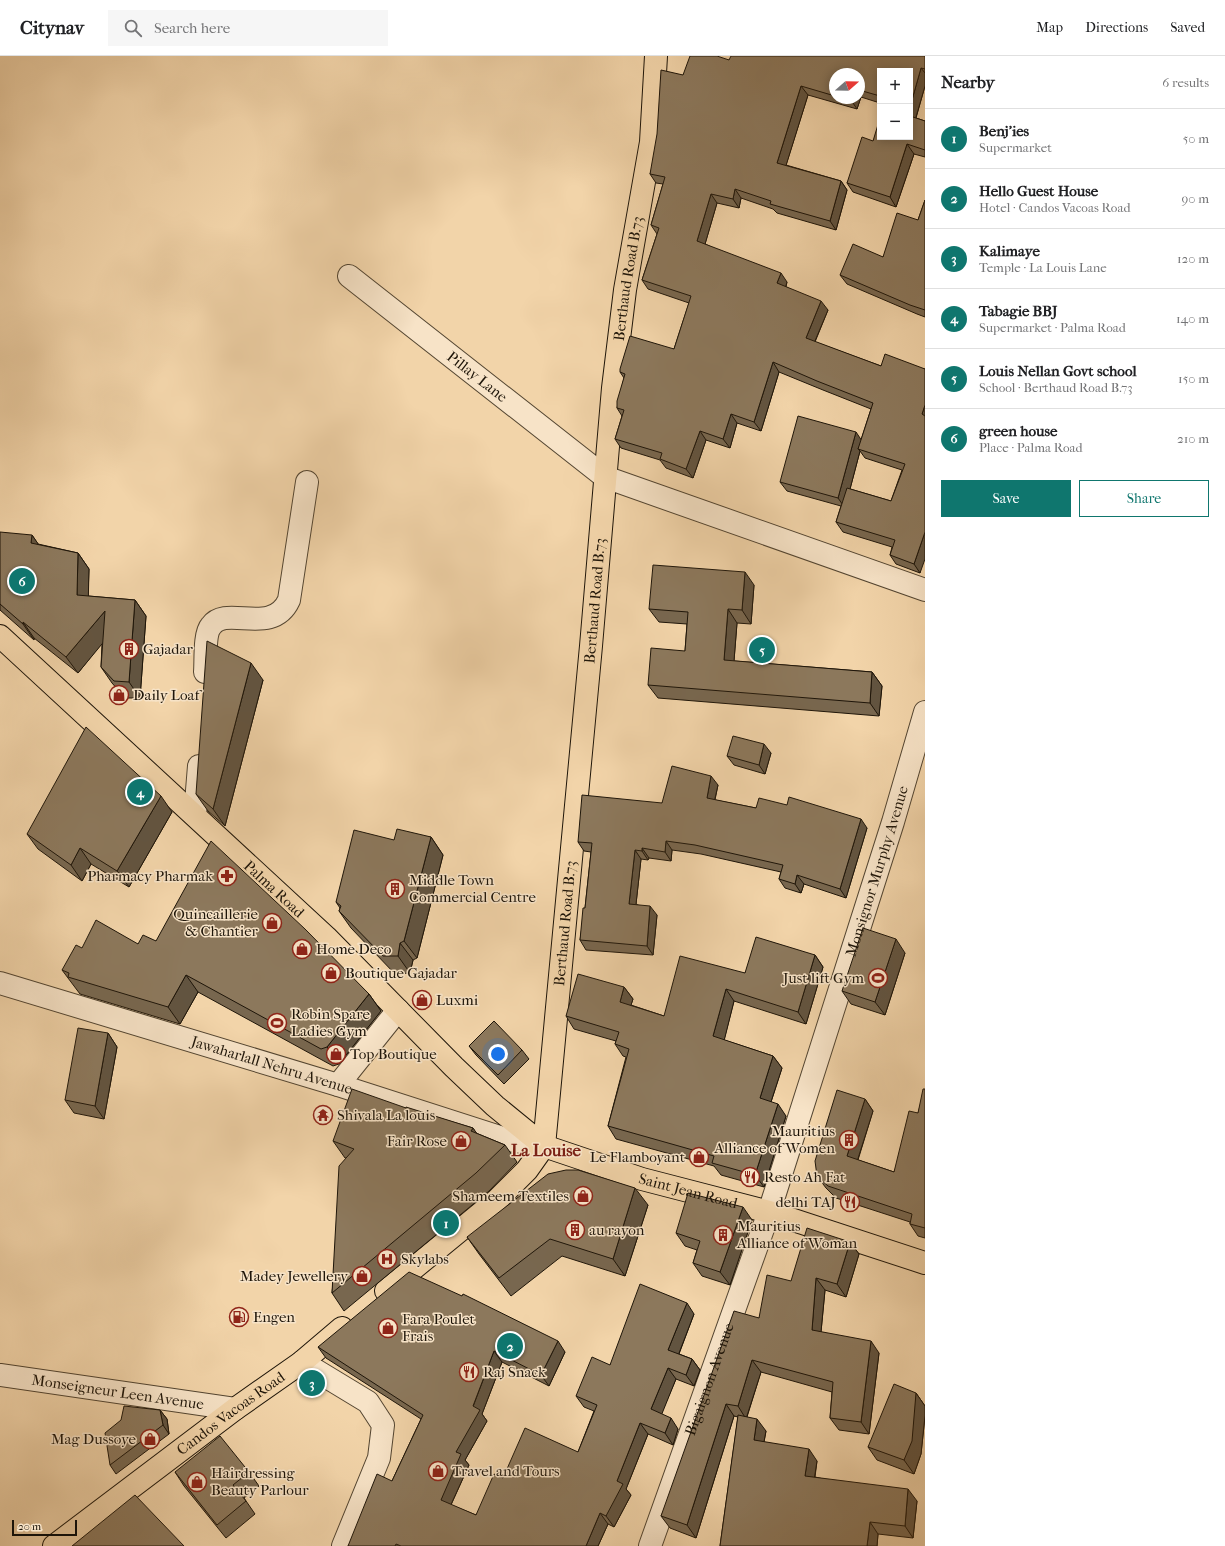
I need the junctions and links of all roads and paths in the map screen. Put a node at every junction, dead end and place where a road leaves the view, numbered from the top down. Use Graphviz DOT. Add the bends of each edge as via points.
graph roads {
  1 [pos="656,56"];
  2 [pos="350,276"];
  3 [pos="605,477"];
  4 [pos="307,482"];
  5 [pos="925,590"];
  6 [pos="0,636"];
  7 [pos="204,688"];
  8 [pos="925,712"];
  9 [pos="200,744"];
  10 [pos="195,815"];
  11 [pos="0,983"];
  12 [pos="398,1010"];
  13 [pos="338,1085"];
  14 [pos="544,1146"];
  15 [pos="569,1176"];
  16 [pos="642,1179"];
  17 [pos="544,1182"];
  18 [pos="497,1200"];
  19 [pos="769,1212"];
  20 [pos="925,1263"];
  21 [pos="373,1302"];
  22 [pos="355,1317"];
  23 [pos="302,1362"];
  24 [pos="0,1375"];
  25 [pos="235,1409"];
  26 [pos="54,1546"];
  27 [pos="343,1546"];
  28 [pos="650,1546"];
  1 -- 3 [label="main road, Berthaud Road B.73" via="651,142 625,290"];
  2 -- 3 [label="street, Pillay Lane"];
  3 -- 5 [label="street, Pillay Lane"];
  3 -- 14 [label="main road, Berthaud Road B.73"];
  4 -- 7 [label="street" via="290,600 285,608 270,618 224,618 211,626 208,632"];
  6 -- 10 [label="main road, Palma Road"];
  8 -- 19 [label="street, Monsignor Murphy Avenue" via="893,822"];
  9 -- 10 [label="street"];
  10 -- 12 [label="main road, Palma Road" via="326,937"];
  11 -- 13 [label="street, Jawaharlall Nehru Avenue"];
  12 -- 13 [label="street"];
  12 -- 14 [label="main road, Palma Road" via="495,1106"];
  13 -- 14 [label="street, Jawaharlall Nehru Avenue" via="509,1140"];
  14 -- 16 [label="main road, Saint Jean Road"];
  14 -- 18 [label="main road" via="527,1170"];
  15 -- 16 [label="main road" via="584,1173"];
  16 -- 19 [label="main road, Saint Jean Road"];
  17 -- 18 [label="main road"];
  18 -- 21 [label="main road"];
  19 -- 20 [label="main road, Saint Jean Road"];
  19 -- 28 [label="street, Bigaignon Avenue"];
  22 -- 23 [label="main road, Candos Vacoas Road"];
  23 -- 25 [label="main road, Candos Vacoas Road"];
  23 -- 27 [label="street" via="368,1402 384,1425 379,1458"];
  24 -- 25 [label="street, Monseigneur Leen Avenue"];
  25 -- 26 [label="main road, Candos Vacoas Road"];
}
